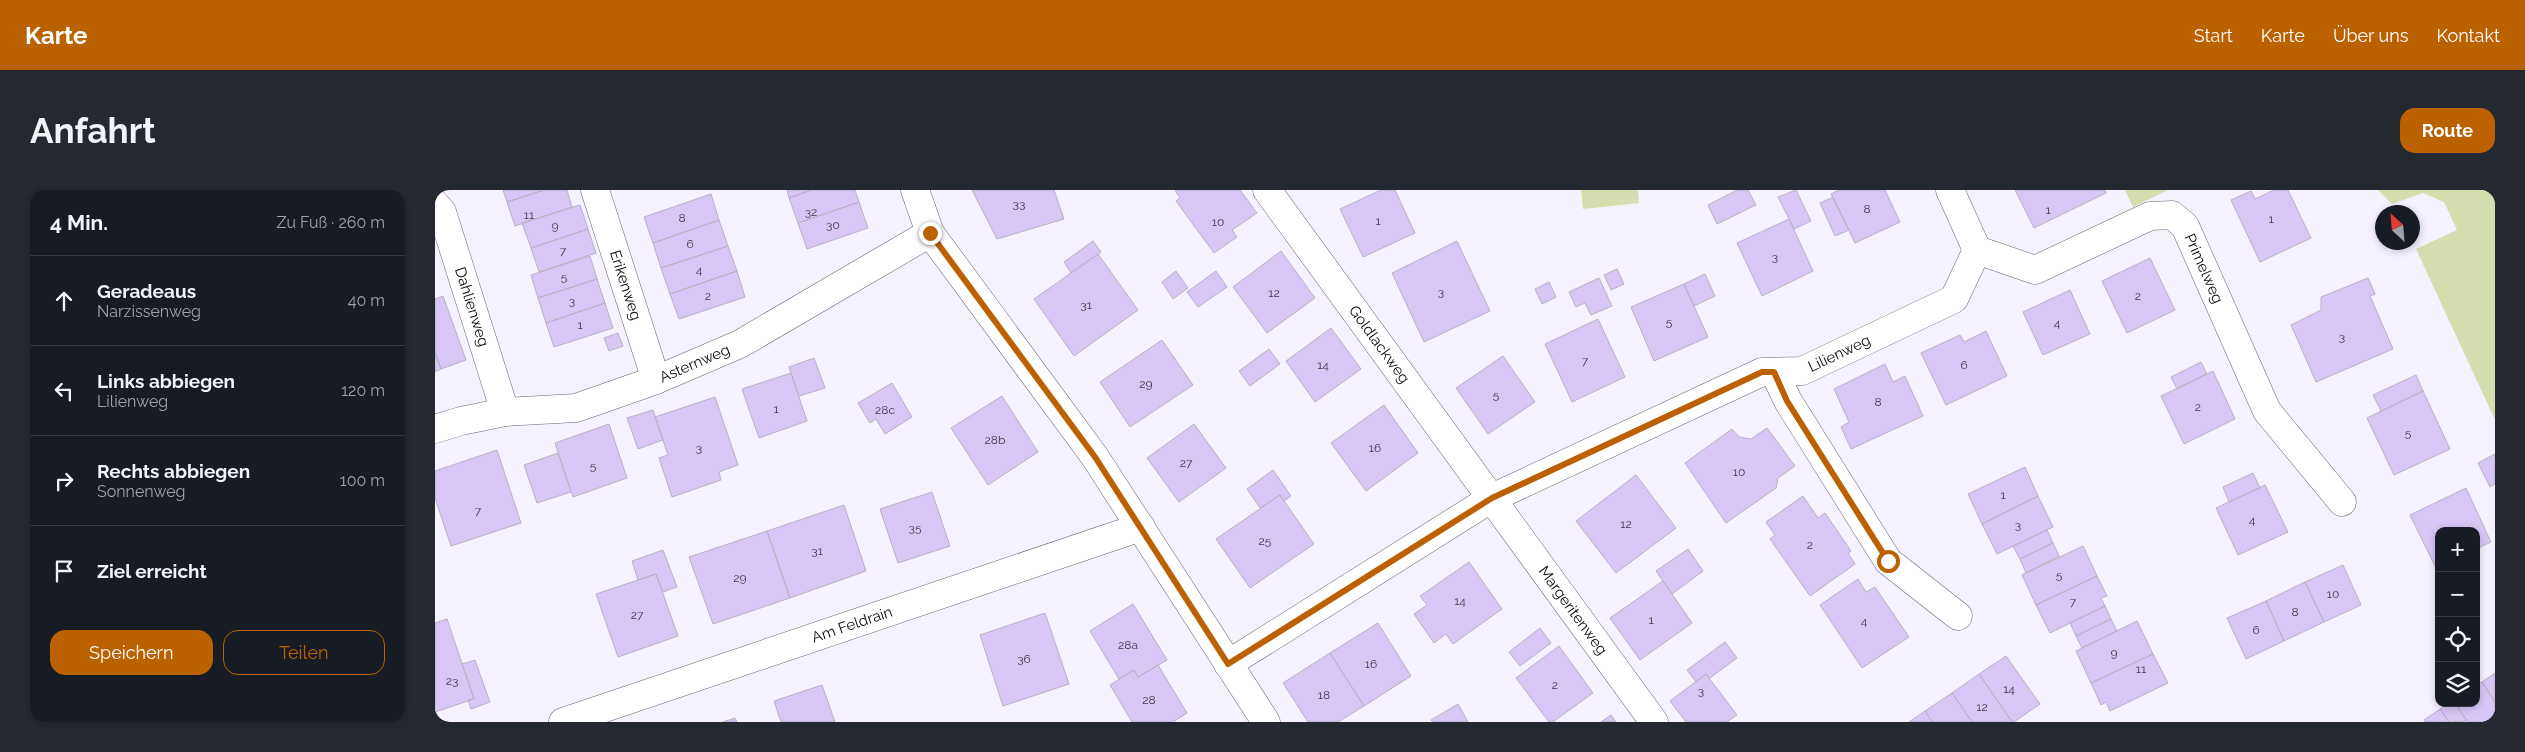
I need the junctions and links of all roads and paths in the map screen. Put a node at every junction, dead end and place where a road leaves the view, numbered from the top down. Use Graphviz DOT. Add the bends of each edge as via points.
graph roads {
  1 [pos="595,190"];
  2 [pos="915,190"];
  3 [pos="1267,190"];
  4 [pos="1949,190"];
  5 [pos="435,204"];
  6 [pos="930,233"];
  7 [pos="1977,250"];
  8 [pos="1774,372"];
  9 [pos="656,380"];
  10 [pos="505,412"];
  11 [pos="435,429"];
  12 [pos="1492,498"];
  13 [pos="2341,502"];
  14 [pos="1141,526"];
  15 [pos="1959,616"];
  16 [pos="1228,664"];
  17 [pos="563,722"];
  18 [pos="1266,722"];
  19 [pos="1654,722"];
  1 -- 9 [label="street, Erikenweg"];
  2 -- 6 [label="street"];
  3 -- 12 [label="street, Goldlackweg"];
  4 -- 7 [label="street"];
  5 -- 10 [label="street, Dahlienweg" via="441,212 462,272"];
  6 -- 9 [label="street, Asternweg" via="740,344"];
  6 -- 14 [label="street" via="1095,457"];
  7 -- 8 [label="street, Lilienweg" via="1954,298 1802,371"];
  7 -- 13 [label="street, Primelweg" via="2035,270 2150,216 2172,214 2185,226 2267,410"];
  8 -- 12 [label="street, Lilienweg" via="1762,372"];
  8 -- 15 [label="street" via="1787,401 1888,561"];
  9 -- 10 [label="street, Asternweg" via="575,408"];
  10 -- 11 [label="street, Asternweg"];
  12 -- 16 [label="street, Lilienweg"];
  12 -- 19 [label="street, Margeritenweg"];
  14 -- 16 [label="street"];
  14 -- 17 [label="street, Am Feldrain"];
  16 -- 18 [label="street"];
}
